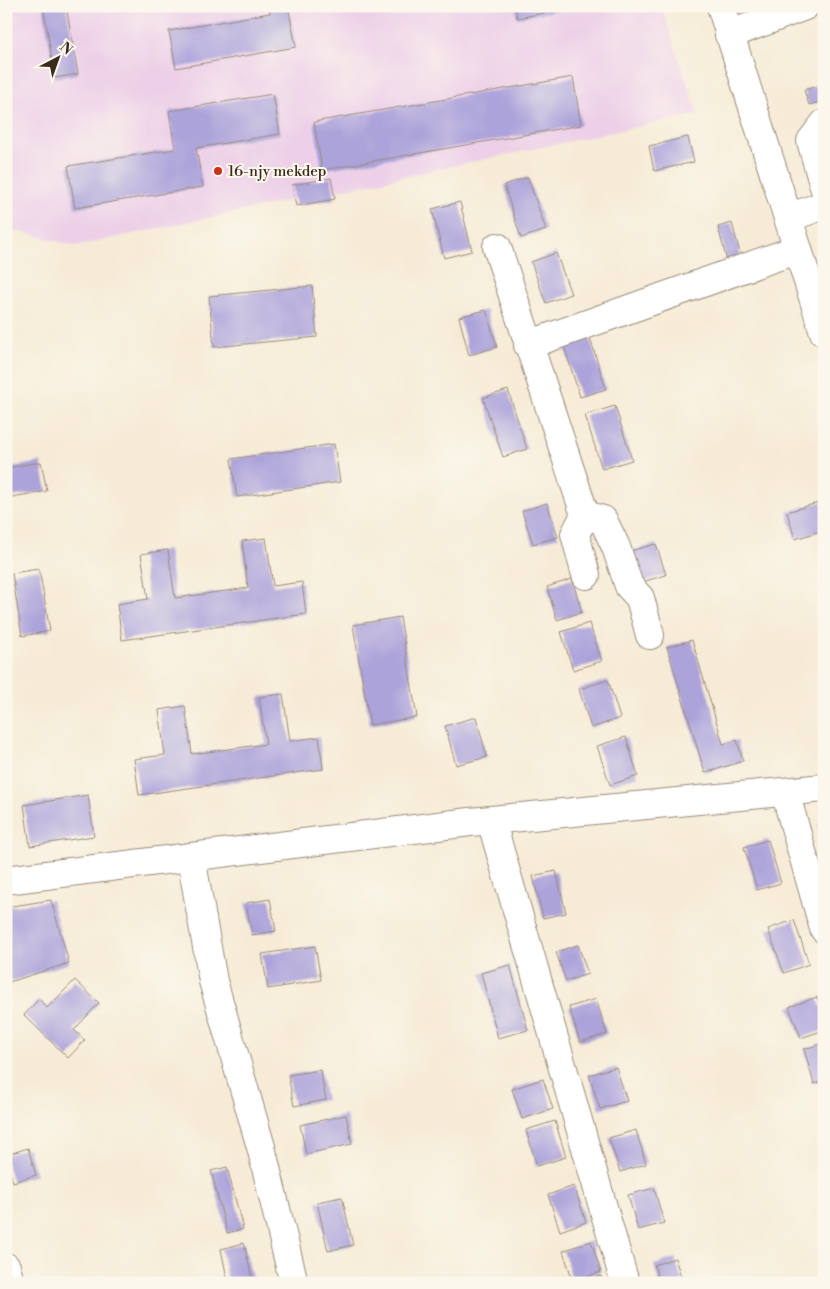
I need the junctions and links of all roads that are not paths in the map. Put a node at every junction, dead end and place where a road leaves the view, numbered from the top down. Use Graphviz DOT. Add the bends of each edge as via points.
graph roads {
  1 [pos="721,6"];
  2 [pos="805,6"];
  3 [pos="729,35"];
  4 [pos="824,124"];
  5 [pos="824,186"];
  6 [pos="824,205"];
  7 [pos="788,218"];
  8 [pos="497,247"];
  9 [pos="798,249"];
  10 [pos="822,317"];
  11 [pos="528,345"];
  12 [pos="584,515"];
  13 [pos="586,575"];
  14 [pos="650,635"];
  15 [pos="824,788"];
  16 [pos="785,792"];
  17 [pos="491,820"];
  18 [pos="191,856"];
  19 [pos="6,880"];
  20 [pos="824,929"];
  21 [pos="6,1267"];
  22 [pos="10,1283"];
  23 [pos="294,1283"];
  24 [pos="625,1283"];
  1 -- 3 [label="street"];
  2 -- 3 [label="street"];
  3 -- 7 [label="street"];
  4 -- 5 [label="street" via="811,141"];
  6 -- 7 [label="street"];
  7 -- 9 [label="street"];
  8 -- 11 [label="street"];
  9 -- 10 [label="street"];
  9 -- 11 [label="street"];
  11 -- 12 [label="street"];
  12 -- 13 [label="street" via="575,534"];
  12 -- 14 [label="street" via="603,520 629,586 640,598"];
  15 -- 16 [label="street"];
  16 -- 17 [label="street"];
  16 -- 20 [label="street"];
  17 -- 18 [label="street"];
  17 -- 24 [label="street"];
  18 -- 19 [label="street"];
  18 -- 23 [label="street" via="213,981 261,1147"];
  21 -- 22 [label="street"];
}
